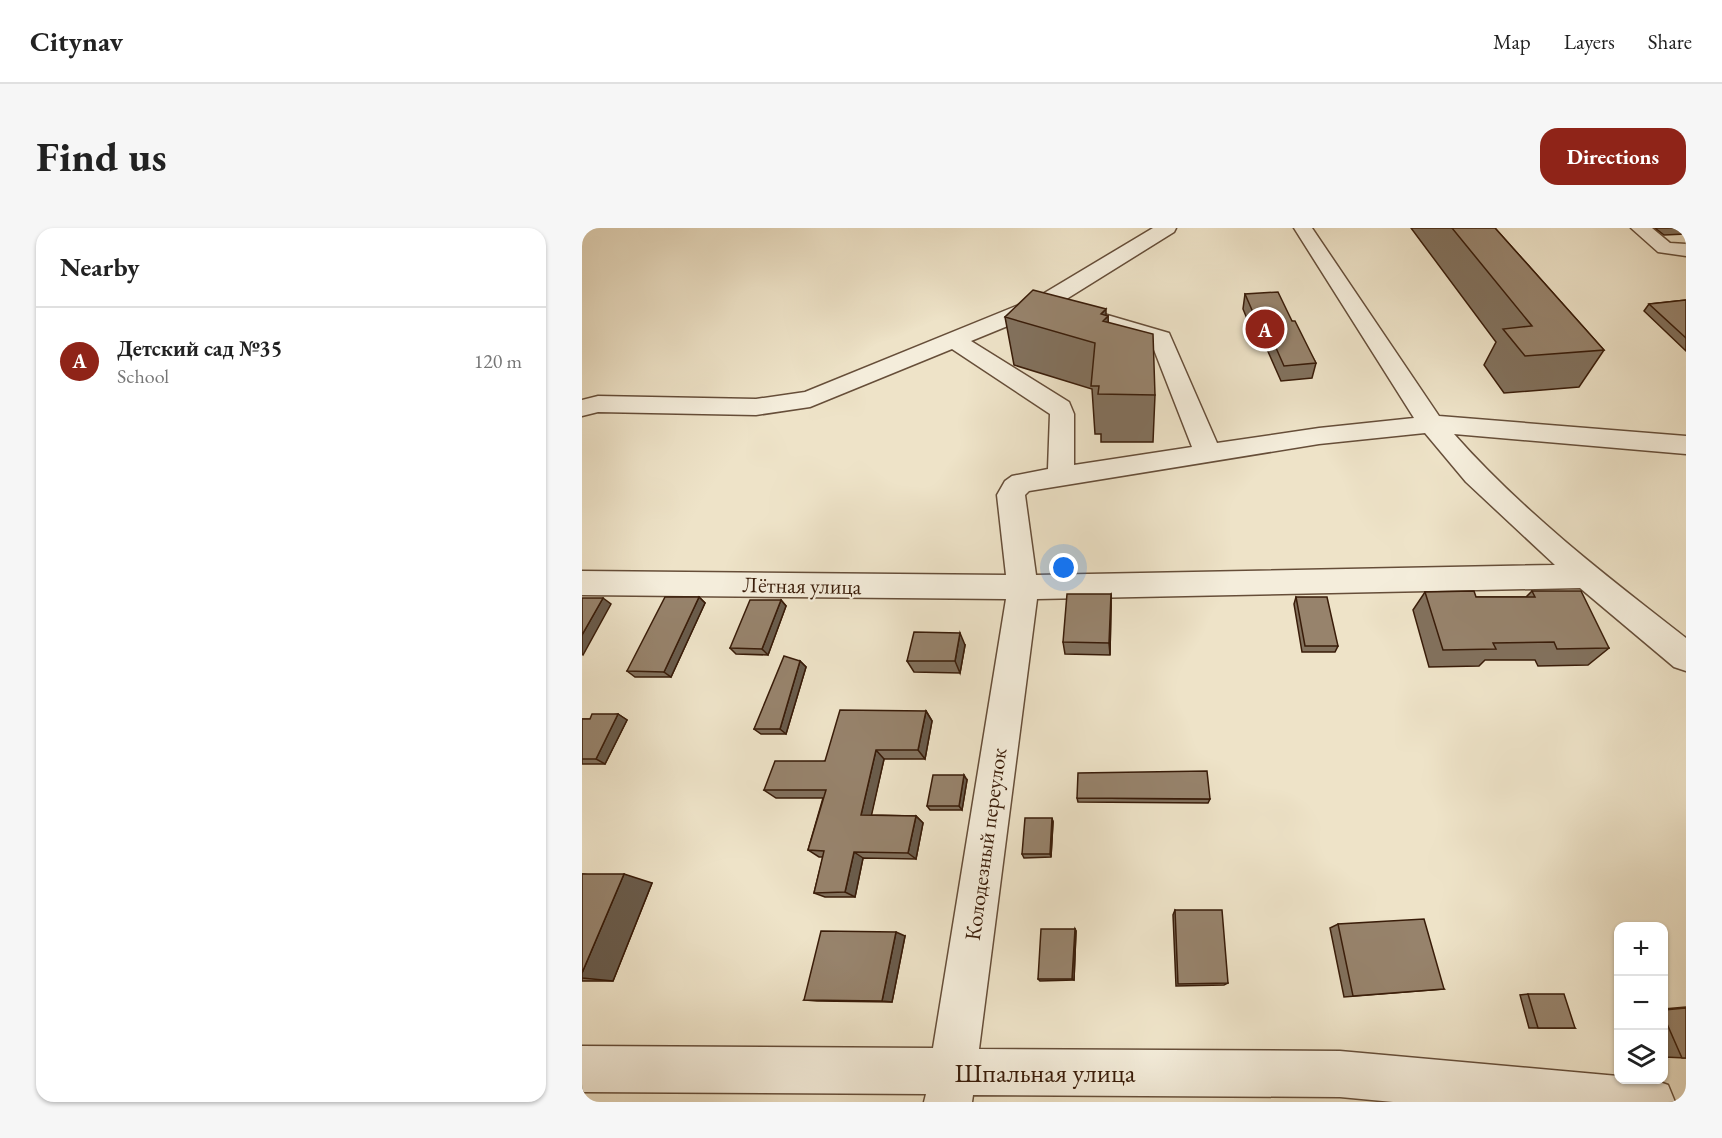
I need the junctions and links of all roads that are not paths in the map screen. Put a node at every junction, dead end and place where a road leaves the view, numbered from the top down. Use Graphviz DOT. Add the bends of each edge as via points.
graph roads {
  1 [pos="1167,228"];
  2 [pos="1303,228"];
  3 [pos="1640,228"];
  4 [pos="1686,250"];
  5 [pos="1044,303"];
  6 [pos="954,340"];
  7 [pos="582,408"];
  8 [pos="1431,424"];
  9 [pos="1686,445"];
  10 [pos="1208,454"];
  11 [pos="1061,477"];
  12 [pos="1586,576"];
  13 [pos="582,583"];
  14 [pos="1023,587"];
  15 [pos="1686,657"];
  16 [pos="582,1069"];
  17 [pos="950,1087"];
  18 [pos="1651,1102"];
  1 -- 5 [label="street"];
  2 -- 8 [label="street"];
  3 -- 4 [label="street" via="1665,248"];
  5 -- 6 [label="street"];
  5 -- 10 [label="street" via="1161,338"];
  6 -- 7 [label="street" via="810,399 756,407 598,404"];
  6 -- 11 [label="street" via="1060,408"];
  8 -- 9 [label="street, Колодезный переулок"];
  8 -- 10 [label="street, Колодезный переулок" via="1319,436"];
  8 -- 12 [label="street" via="1475,475"];
  10 -- 11 [label="street, Колодезный переулок"];
  11 -- 14 [label="street, Колодезный переулок" via="1022,483 1011,495"];
  12 -- 14 [label="street, Лётная улица"];
  12 -- 15 [label="street"];
  13 -- 14 [label="street, Лётная улица"];
  14 -- 17 [label="street, Колодезный переулок"];
  16 -- 17 [label="street, Шпальная улица"];
  17 -- 18 [label="street, Шпальная улица" via="1340,1074"];
}
